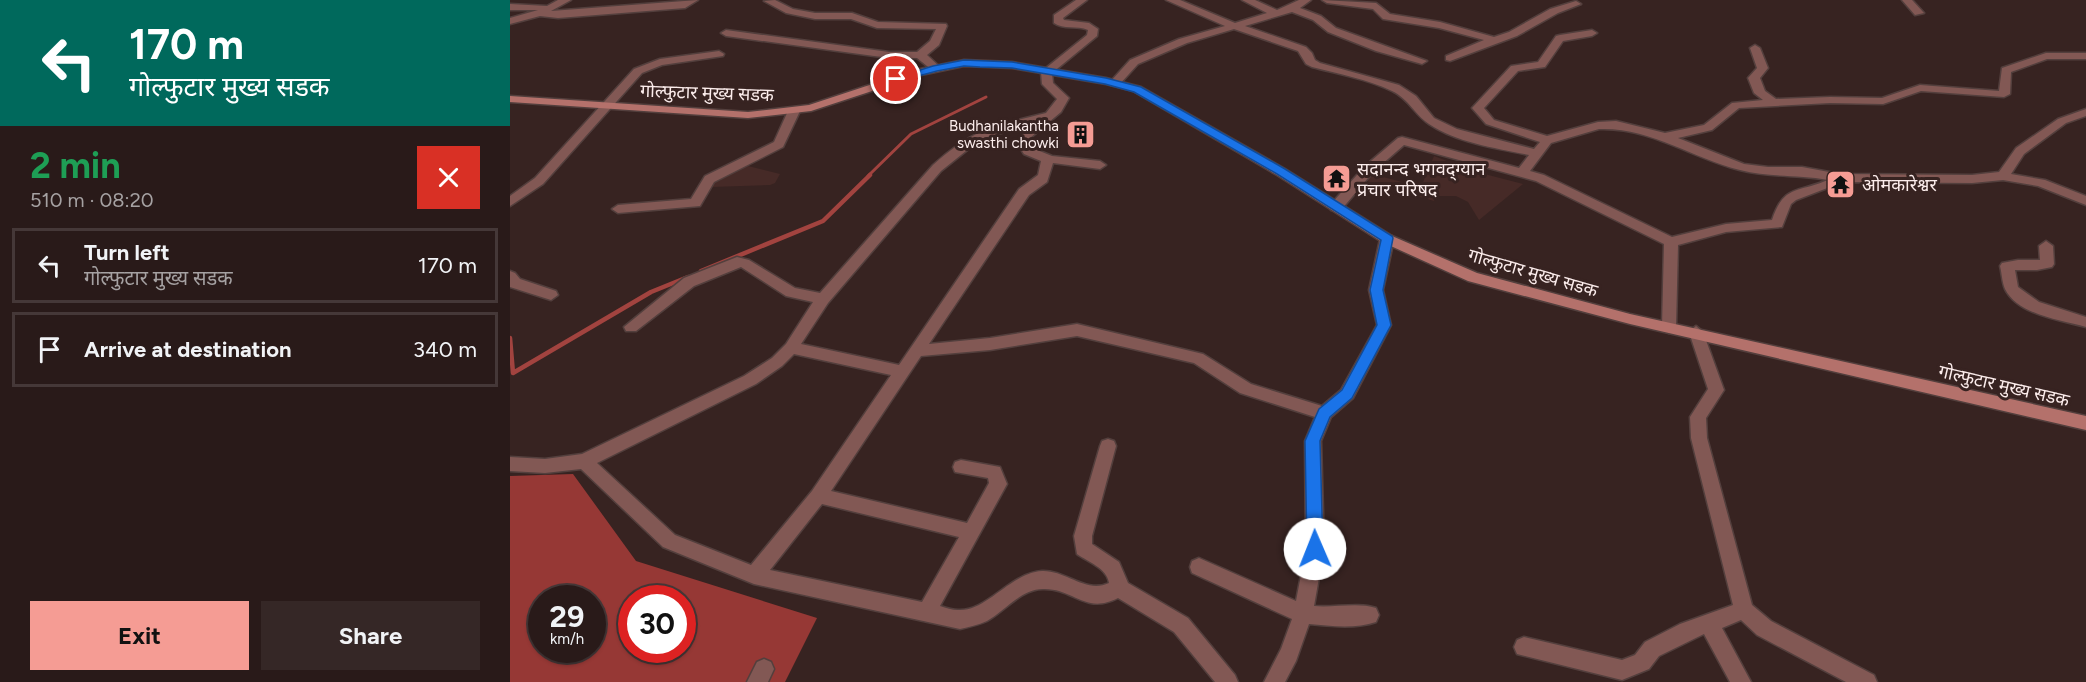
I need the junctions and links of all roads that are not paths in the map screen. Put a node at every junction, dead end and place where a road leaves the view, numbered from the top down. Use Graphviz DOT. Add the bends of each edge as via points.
graph roads {
  1 [pos="566,0"];
  2 [pos="693,0"];
  3 [pos="1082,0"];
  4 [pos="1171,0"];
  5 [pos="1247,0"];
  6 [pos="1306,0"];
  7 [pos="1327,0"];
  8 [pos="1907,0"];
  9 [pos="769,1"];
  10 [pos="1576,4"];
  11 [pos="510,7"];
  12 [pos="553,7"];
  13 [pos="1292,9"];
  14 [pos="540,13"];
  15 [pos="1919,13"];
  16 [pos="1276,14"];
  17 [pos="510,21"];
  18 [pos="1232,25"];
  19 [pos="726,33"];
  20 [pos="1592,33"];
  21 [pos="1494,40"];
  22 [pos="1755,48"];
  23 [pos="719,54"];
  24 [pos="920,55"];
  25 [pos="2086,56"];
  26 [pos="1450,58"];
  27 [pos="1422,61"];
  28 [pos="936,68"];
  29 [pos="1046,72"];
  30 [pos="1114,83"];
  31 [pos="510,99"];
  32 [pos="1774,104"];
  33 [pos="607,107"];
  34 [pos="794,111"];
  35 [pos="2086,112"];
  36 [pos="1048,116"];
  37 [pos="1665,137"];
  38 [pos="1547,140"];
  39 [pos="1537,153"];
  40 [pos="1047,158"];
  41 [pos="1100,165"];
  42 [pos="1522,173"];
  43 [pos="2003,176"];
  44 [pos="1840,178"];
  45 [pos="2086,201"];
  46 [pos="510,202"];
  47 [pos="1335,207"];
  48 [pos="618,208"];
  49 [pos="1387,238"];
  50 [pos="1671,242"];
  51 [pos="2046,246"];
  52 [pos="510,276"];
  53 [pos="551,295"];
  54 [pos="823,299"];
  55 [pos="2086,322"];
  56 [pos="631,327"];
  57 [pos="1669,327"];
  58 [pos="1696,332"];
  59 [pos="791,348"];
  60 [pos="915,351"];
  61 [pos="901,371"];
  62 [pos="1324,413"];
  63 [pos="2086,423"];
  64 [pos="1107,446"];
  65 [pos="584,461"];
  66 [pos="510,464"];
  67 [pos="961,467"];
  68 [pos="818,496"];
  69 [pos="970,532"];
  70 [pos="1199,567"];
  71 [pos="754,575"];
  72 [pos="1119,588"];
  73 [pos="1744,610"];
  74 [pos="926,613"];
  75 [pos="1303,614"];
  76 [pos="1369,615"];
  77 [pos="1708,622"];
  78 [pos="1524,647"];
  79 [pos="1623,676"];
  80 [pos="1228,682"];
  81 [pos="1274,682"];
  82 [pos="1742,682"];
  83 [pos="1867,682"];
  1 -- 12 [label="street"];
  2 -- 14 [label="street" via="685,5"];
  3 -- 29 [label="street" via="1058,18 1059,23 1085,25 1093,29 1092,36"];
  4 -- 18 [label="street"];
  5 -- 16 [label="street"];
  6 -- 13 [label="street"];
  7 -- 21 [label="street" via="1376,6 1386,17 1440,25"];
  8 -- 15 [label="street"];
  9 -- 24 [label="street" via="815,16 852,16 877,24 942,26 935,43"];
  10 -- 21 [label="street"];
  11 -- 12 [label="street"];
  12 -- 14 [label="street"];
  13 -- 16 [label="street"];
  13 -- 27 [label="street" via="1317,18 1332,30"];
  14 -- 17 [label="street"];
  16 -- 18 [label="street"];
  18 -- 30 [label="street" via="1134,62"];
  18 -- 39 [label="street" via="1302,49 1316,65 1407,93 1430,119 1444,127"];
  19 -- 24 [label="street" via="889,55"];
  20 -- 38 [label="street" via="1560,38 1541,65 1515,68 1478,108 1490,122"];
  21 -- 26 [label="street"];
  22 -- 32 [label="street" via="1763,68 1754,78 1760,93"];
  23 -- 33 [label="street" via="647,66"];
  24 -- 28 [label="street"];
  25 -- 32 [label="street" via="2046,56 2007,70 2004,94 1920,88 1883,101"];
  28 -- 29 [label="main road, गोल्फुटार मुख्य सडक" via="964,63 1012,65"];
  28 -- 34 [label="main road, गोल्फुटार मुख्य सडक"];
  29 -- 30 [label="main road, गोल्फुटार मुख्य सडक"];
  29 -- 36 [label="street" via="1048,84 1063,98 1057,110"];
  30 -- 47 [label="main road, गोल्फुटार मुख्य सडक" via="1137,90"];
  31 -- 33 [label="main road, गोल्फुटार मुख्य सडक"];
  32 -- 37 [label="street" via="1736,105 1708,128"];
  33 -- 34 [label="main road, गोल्फुटार मुख्य सडक" via="748,115"];
  33 -- 46 [label="street" via="539,181"];
  34 -- 48 [label="street" via="779,144 709,179 695,204"];
  35 -- 43 [label="street" via="2062,121 2020,151"];
  36 -- 40 [label="street" via="1024,137 1029,151"];
  36 -- 54 [label="street" via="997,126 972,137 956,150"];
  37 -- 38 [label="street" via="1616,125"];
  37 -- 44 [label="street" via="1742,167"];
  38 -- 39 [label="street"];
  39 -- 42 [label="street"];
  40 -- 41 [label="street"];
  40 -- 60 [label="street" via="1044,181 1024,192"];
  42 -- 47 [label="street" via="1402,141 1369,169"];
  42 -- 50 [label="street" via="1540,178"];
  43 -- 44 [label="street"];
  43 -- 45 [label="street" via="2041,183"];
  44 -- 50 [label="street" via="1831,185 1792,197 1784,203 1778,224 1726,228"];
  47 -- 49 [label="main road, गोल्फुटार मुख्य सडक"];
  49 -- 57 [label="main road, गोल्फुटार मुख्य सडक" via="1473,277"];
  49 -- 62 [label="street" via="1376,290 1384,325 1347,394"];
  50 -- 57 [label="street"];
  51 -- 55 [label="street" via="2047,264 2040,267 2020,262 2007,266 2012,289 2018,297 2038,307"];
  52 -- 53 [label="street" via="515,283"];
  54 -- 56 [label="street" via="791,292 736,262 689,282"];
  54 -- 59 [label="street"];
  57 -- 58 [label="main road, गोल्फुटार मुख्य सडक"];
  58 -- 63 [label="main road, गोल्फुटार मुख्य सडक"];
  58 -- 73 [label="street" via="1716,390 1698,417 1699,438"];
  59 -- 61 [label="street"];
  59 -- 65 [label="street" via="750,380"];
  60 -- 61 [label="street"];
  60 -- 62 [label="street" via="1077,330 1198,358 1246,389"];
  61 -- 68 [label="street"];
  62 -- 75 [label="street" via="1313,441 1315,549"];
  64 -- 72 [label="street" via="1083,548 1114,567 1120,576"];
  65 -- 66 [label="street" via="545,466"];
  65 -- 71 [label="street" via="669,541"];
  67 -- 69 [label="street" via="994,472 997,478 994,492"];
  68 -- 69 [label="street"];
  68 -- 71 [label="street"];
  69 -- 74 [label="street"];
  70 -- 75 [label="street"];
  71 -- 74 [label="street"];
  72 -- 74 [label="street" via="1095,598 1058,582 1028,582 981,614 960,621"];
  72 -- 80 [label="street" via="1181,625"];
  73 -- 77 [label="street"];
  73 -- 83 [label="street" via="1764,628"];
  75 -- 76 [label="street"];
  75 -- 81 [label="street"];
  77 -- 79 [label="street" via="1653,649"];
  77 -- 82 [label="street"];
  78 -- 79 [label="street"];
}
